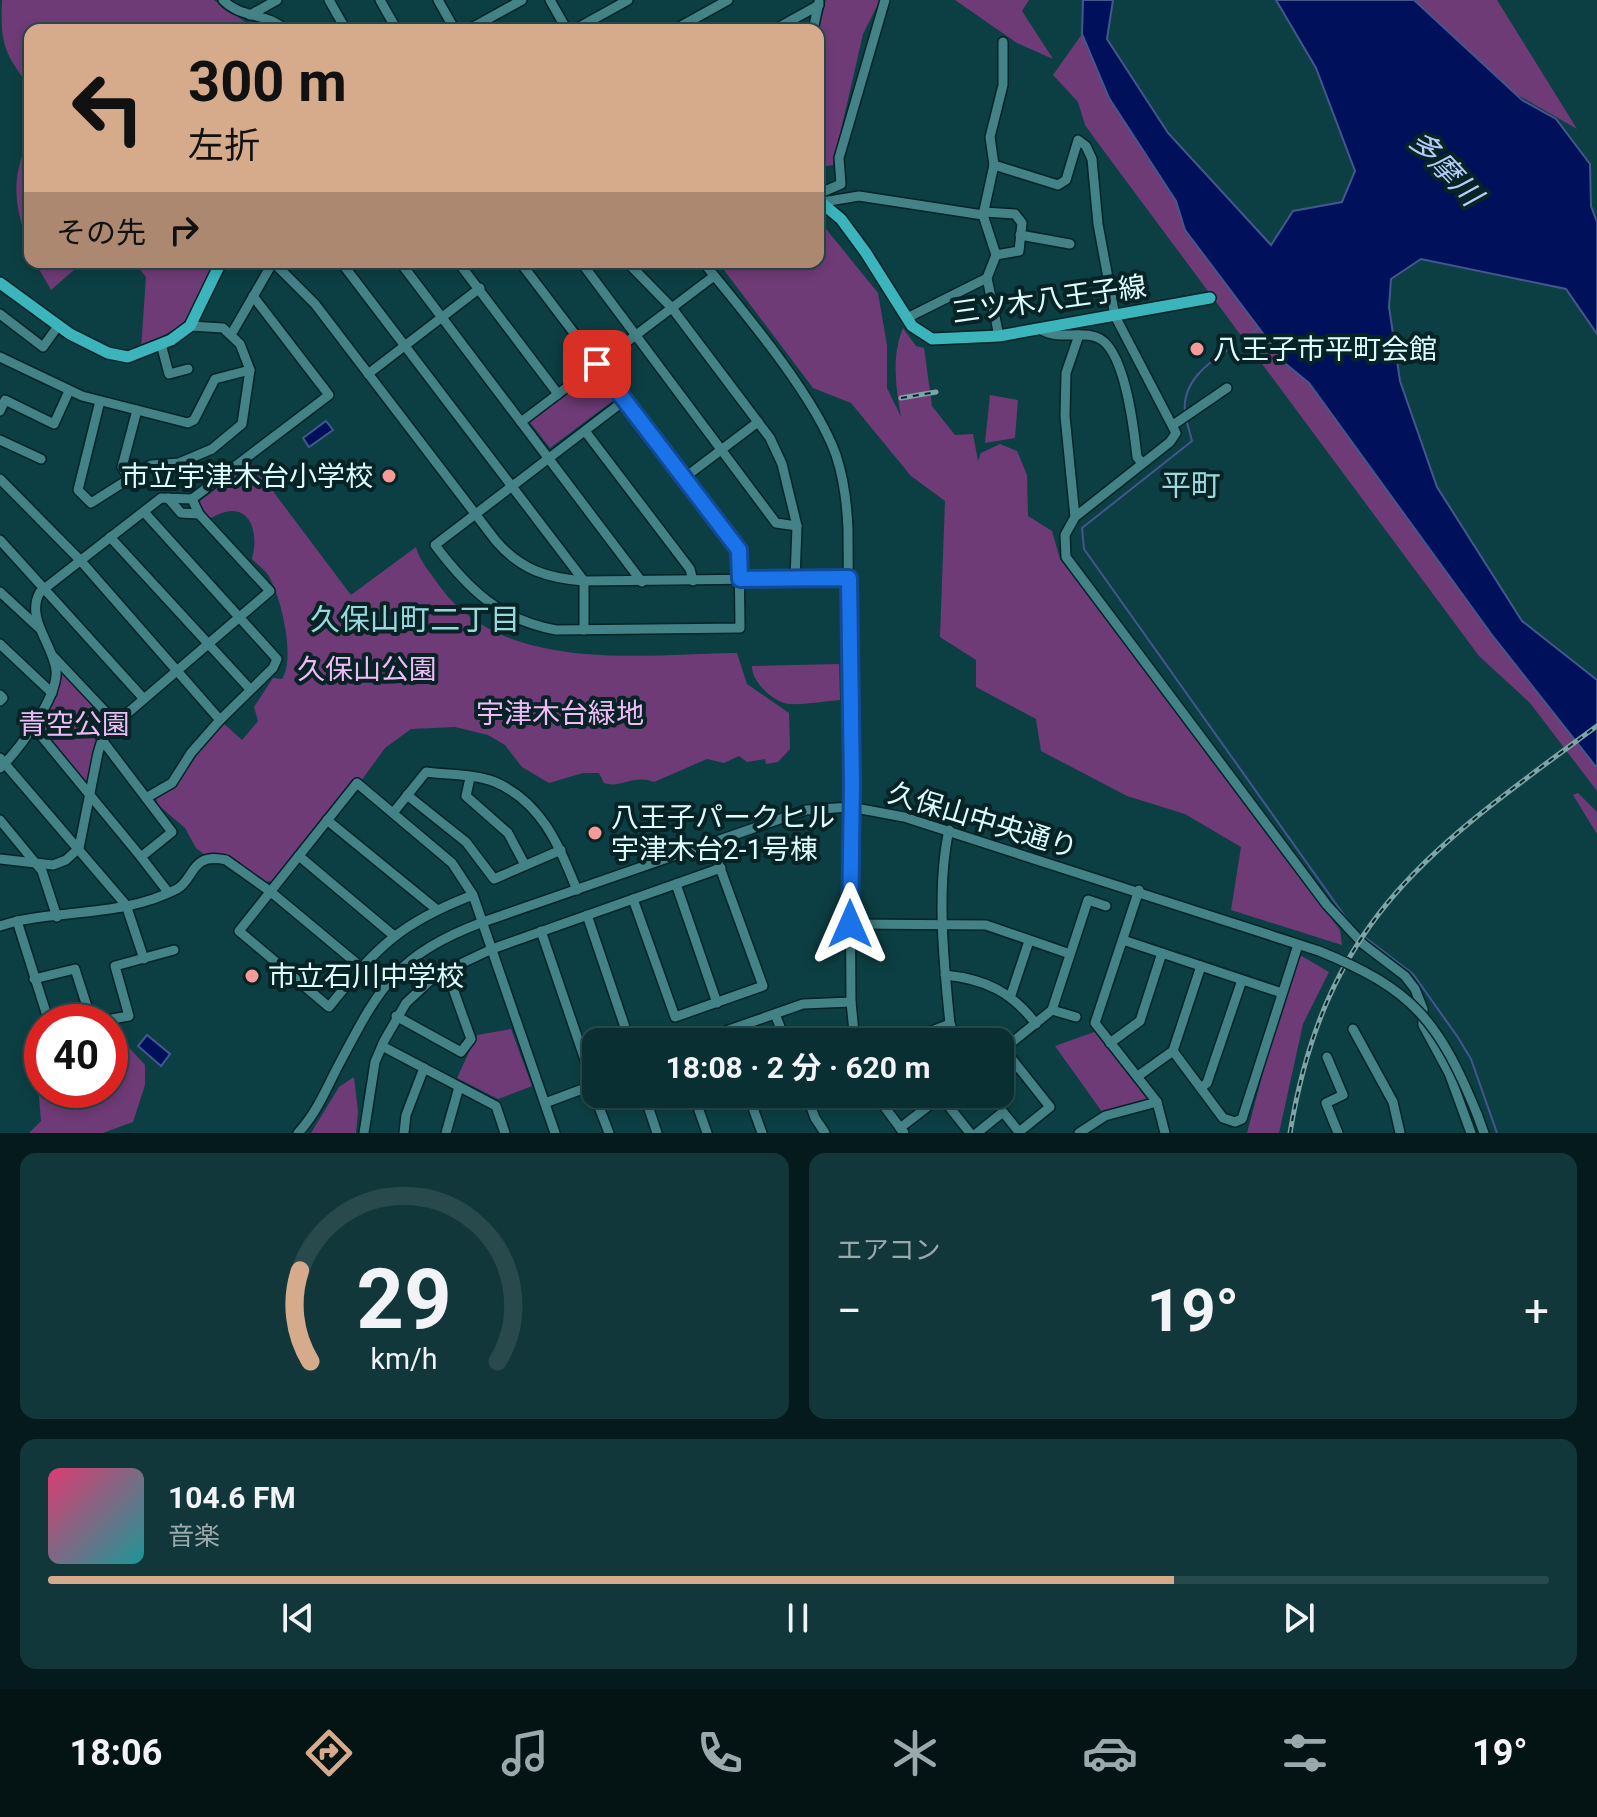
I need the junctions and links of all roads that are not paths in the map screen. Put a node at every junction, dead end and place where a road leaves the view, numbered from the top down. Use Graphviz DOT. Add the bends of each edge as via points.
graph roads {
  1 [pos="223,0"];
  2 [pos="277,0"];
  3 [pos="329,0"];
  4 [pos="380,0"];
  5 [pos="438,0"];
  6 [pos="494,0"];
  7 [pos="522,0"];
  8 [pos="550,0"];
  9 [pos="628,0"];
  10 [pos="728,0"];
  11 [pos="885,0"];
  12 [pos="819,3"];
  13 [pos="500,12"];
  14 [pos="250,15"];
  15 [pos="276,24"];
  16 [pos="343,24"];
  17 [pos="394,24"];
  18 [pos="452,24"];
  19 [pos="479,24"];
  20 [pos="564,24"];
  21 [pos="585,24"];
  22 [pos="685,24"];
  23 [pos="784,24"];
  24 [pos="814,24"];
  25 [pos="1003,42"];
  26 [pos="994,165"];
  27 [pos="824,196"];
  28 [pos="824,199"];
  29 [pos="824,204"];
  30 [pos="983,214"];
  31 [pos="1020,235"];
  32 [pos="1070,244"];
  33 [pos="996,255"];
  34 [pos="218,268"];
  35 [pos="269,268"];
  36 [pos="279,268"];
  37 [pos="346,268"];
  38 [pos="404,268"];
  39 [pos="463,268"];
  40 [pos="525,268"];
  41 [pos="585,268"];
  42 [pos="633,268"];
  43 [pos="708,268"];
  44 [pos="714,276"];
  45 [pos="987,278"];
  46 [pos="0,283"];
  47 [pos="480,288"];
  48 [pos="253,296"];
  49 [pos="1210,298"];
  50 [pos="672,308"];
  51 [pos="0,314"];
  52 [pos="1115,316"];
  53 [pos="442,318"];
  54 [pos="907,318"];
  55 [pos="58,326"];
  56 [pos="190,326"];
  57 [pos="1042,330"];
  58 [pos="232,333"];
  59 [pos="1079,335"];
  60 [pos="634,336"];
  61 [pos="999,336"];
  62 [pos="161,344"];
  63 [pos="405,346"];
  64 [pos="0,357"];
  65 [pos="597,364"];
  66 [pos="188,369"];
  67 [pos="250,370"];
  68 [pos="368,374"];
  69 [pos="1227,387"];
  70 [pos="69,391"];
  71 [pos="558,394"];
  72 [pos="625,400"];
  73 [pos="100,401"];
  74 [pos="137,410"];
  75 [pos="0,411"];
  76 [pos="521,422"];
  77 [pos="758,422"];
  78 [pos="1176,424"];
  79 [pos="585,431"];
  80 [pos="0,440"];
  81 [pos="720,450"];
  82 [pos="41,459"];
  83 [pos="548,459"];
  84 [pos="1142,463"];
  85 [pos="684,478"];
  86 [pos="0,479"];
  87 [pos="129,479"];
  88 [pos="511,486"];
  89 [pos="168,498"];
  90 [pos="192,499"];
  91 [pos="144,512"];
  92 [pos="474,513"];
  93 [pos="199,514"];
  94 [pos="1075,517"];
  95 [pos="797,526"];
  96 [pos="110,537"];
  97 [pos="0,540"];
  98 [pos="80,560"];
  99 [pos="849,578"];
  100 [pos="740,579"];
  101 [pos="795,579"];
  102 [pos="584,581"];
  103 [pos="693,581"];
  104 [pos="642,582"];
  105 [pos="44,587"];
  106 [pos="0,592"];
  107 [pos="239,617"];
  108 [pos="41,630"];
  109 [pos="584,630"];
  110 [pos="0,644"];
  111 [pos="208,644"];
  112 [pos="52,655"];
  113 [pos="176,671"];
  114 [pos="249,688"];
  115 [pos="52,693"];
  116 [pos="0,695"];
  117 [pos="144,699"];
  118 [pos="0,701"];
  119 [pos="220,720"];
  120 [pos="116,723"];
  121 [pos="33,726"];
  122 [pos="102,740"];
  123 [pos="2,763"];
  124 [pos="470,778"];
  125 [pos="90,793"];
  126 [pos="407,795"];
  127 [pos="146,798"];
  128 [pos="850,807"];
  129 [pos="393,813"];
  130 [pos="0,820"];
  131 [pos="327,820"];
  132 [pos="949,830"];
  133 [pos="711,843"];
  134 [pos="79,848"];
  135 [pos="561,850"];
  136 [pos="299,856"];
  137 [pos="141,857"];
  138 [pos="0,859"];
  139 [pos="37,864"];
  140 [pos="525,865"];
  141 [pos="721,868"];
  142 [pos="676,884"];
  143 [pos="577,890"];
  144 [pos="1139,890"];
  145 [pos="168,892"];
  146 [pos="271,892"];
  147 [pos="473,895"];
  148 [pos="633,899"];
  149 [pos="126,905"];
  150 [pos="1106,906"];
  151 [pos="436,909"];
  152 [pos="587,915"];
  153 [pos="57,917"];
  154 [pos="17,921"];
  155 [pos="483,922"];
  156 [pos="850,924"];
  157 [pos="945,924"];
  158 [pos="0,926"];
  159 [pos="541,931"];
  160 [pos="393,935"];
  161 [pos="1123,940"];
  162 [pos="1029,941"];
  163 [pos="1298,945"];
  164 [pos="492,949"];
  165 [pos="174,950"];
  166 [pos="1162,953"];
  167 [pos="1070,954"];
  168 [pos="144,959"];
  169 [pos="1201,966"];
  170 [pos="361,967"];
  171 [pos="446,969"];
  172 [pos="945,975"];
  173 [pos="34,979"];
  174 [pos="1242,980"];
  175 [pos="1282,993"];
  176 [pos="1011,995"];
  177 [pos="851,1002"];
  178 [pos="717,1003"];
  179 [pos="43,1004"];
  180 [pos="87,1004"];
  181 [pos="126,1004"];
  182 [pos="1052,1010"];
  183 [pos="775,1014"];
  184 [pos="396,1016"];
  185 [pos="1076,1017"];
  186 [pos="950,1024"];
  187 [pos="1036,1024"];
  188 [pos="625,1028"];
  189 [pos="735,1028"];
  190 [pos="780,1028"];
  191 [pos="854,1028"];
  192 [pos="940,1028"];
  193 [pos="952,1028"];
  194 [pos="1353,1029"];
  195 [pos="1014,1041"];
  196 [pos="1110,1043"];
  197 [pos="382,1046"];
  198 [pos="582,1051"];
  199 [pos="1173,1051"];
  200 [pos="1327,1057"];
  201 [pos="1014,1064"];
  202 [pos="424,1068"];
  203 [pos="1138,1076"];
  204 [pos="459,1087"];
  205 [pos="1202,1087"];
  206 [pos="582,1089"];
  207 [pos="1157,1102"];
  208 [pos="545,1103"];
  209 [pos="601,1108"];
  210 [pos="649,1108"];
  211 [pos="698,1108"];
  212 [pos="753,1108"];
  213 [pos="811,1108"];
  214 [pos="886,1108"];
  215 [pos="927,1108"];
  216 [pos="951,1108"];
  217 [pos="902,1130"];
  218 [pos="298,1133"];
  219 [pos="364,1133"];
  220 [pos="404,1133"];
  221 [pos="446,1133"];
  222 [pos="505,1133"];
  223 [pos="555,1133"];
  224 [pos="609,1133"];
  225 [pos="657,1133"];
  226 [pos="707,1133"];
  227 [pos="762,1133"];
  228 [pos="825,1133"];
  229 [pos="970,1133"];
  230 [pos="977,1133"];
  231 [pos="1079,1133"];
  232 [pos="1165,1133"];
  233 [pos="1338,1133"];
  234 [pos="1400,1133"];
  235 [pos="1471,1133"];
  236 [pos="1484,1133"];
  1 -- 14 [label="street" via="236,12"];
  2 -- 14 [label="street"];
  3 -- 16 [label="street"];
  4 -- 17 [label="street"];
  5 -- 18 [label="street"];
  6 -- 13 [label="street"];
  7 -- 13 [label="street"];
  8 -- 20 [label="street"];
  9 -- 21 [label="street"];
  10 -- 22 [label="street"];
  11 -- 27 [label="street" via="839,158 841,184"];
  12 -- 23 [label="street"];
  12 -- 24 [label="street"];
  13 -- 19 [label="street"];
  14 -- 15 [label="street"];
  25 -- 26 [label="street" via="1003,85 990,137"];
  26 -- 30 [label="street"];
  26 -- 52 [label="street" via="1063,184 1078,140 1084,142 1092,159"];
  28 -- 30 [label="street" via="859,196"];
  29 -- 54 [label="main road, 三ツ木八王子線" via="866,253"];
  30 -- 31 [label="street" via="1019,216"];
  30 -- 33 [label="street"];
  31 -- 32 [label="street"];
  31 -- 33 [label="street" via="1019,251"];
  33 -- 45 [label="street"];
  34 -- 56 [label="main road"];
  35 -- 48 [label="street"];
  36 -- 68 [label="street" via="315,304"];
  37 -- 63 [label="street"];
  38 -- 53 [label="street"];
  39 -- 47 [label="street"];
  40 -- 65 [label="street"];
  41 -- 60 [label="street"];
  42 -- 50 [label="street"];
  43 -- 44 [label="street"];
  44 -- 50 [label="street"];
  44 -- 99 [label="street" via="805,397 829,439 847,505"];
  45 -- 54 [label="street"];
  45 -- 61 [label="street"];
  46 -- 55 [label="main road"];
  47 -- 53 [label="street"];
  47 -- 71 [label="street"];
  48 -- 58 [label="street"];
  48 -- 90 [label="street" via="329,395"];
  49 -- 52 [label="main road, 三ツ木八王子線"];
  50 -- 60 [label="street"];
  50 -- 77 [label="street"];
  51 -- 55 [label="street" via="43,347"];
  52 -- 57 [label="main road, 三ツ木八王子線"];
  52 -- 78 [label="street"];
  53 -- 63 [label="street"];
  53 -- 76 [label="street"];
  54 -- 61 [label="main road, 三ツ木八王子線" via="932,339"];
  55 -- 62 [label="main road" via="118,356 137,355"];
  56 -- 58 [label="street"];
  56 -- 62 [label="main road"];
  57 -- 59 [label="street"];
  57 -- 61 [label="main road, 三ツ木八王子線"];
  58 -- 67 [label="street"];
  59 -- 84 [label="street" via="1099,338 1114,353"];
  59 -- 94 [label="street" via="1068,362 1066,387"];
  60 -- 65 [label="street"];
  60 -- 81 [label="street"];
  62 -- 66 [label="street" via="169,374"];
  63 -- 68 [label="street"];
  63 -- 88 [label="street"];
  64 -- 70 [label="street"];
  65 -- 71 [label="street"];
  65 -- 72 [label="street"];
  67 -- 74 [label="street" via="215,379 188,423"];
  67 -- 87 [label="street" via="242,424 224,440 179,463 151,465"];
  68 -- 92 [label="street"];
  69 -- 78 [label="street"];
  70 -- 73 [label="street"];
  70 -- 75 [label="street" via="54,424 5,400"];
  71 -- 76 [label="street"];
  72 -- 79 [label="street"];
  72 -- 85 [label="street"];
  73 -- 74 [label="street"];
  73 -- 87 [label="street" via="78,490 91,503"];
  74 -- 87 [label="street" via="122,467"];
  76 -- 83 [label="street"];
  77 -- 81 [label="street"];
  77 -- 95 [label="street" via="782,464"];
  78 -- 84 [label="street" via="1174,438"];
  79 -- 83 [label="street"];
  79 -- 103 [label="street" via="690,569"];
  80 -- 82 [label="street"];
  81 -- 85 [label="street"];
  81 -- 95 [label="street" via="776,523"];
  83 -- 88 [label="street"];
  83 -- 104 [label="street"];
  84 -- 94 [label="street"];
  85 -- 100 [label="street" via="739,550"];
  86 -- 98 [label="street"];
  88 -- 92 [label="street"];
  88 -- 102 [label="street"];
  89 -- 90 [label="street"];
  89 -- 91 [label="street"];
  89 -- 93 [label="street" via="181,513"];
  90 -- 93 [label="street"];
  91 -- 96 [label="street"];
  91 -- 107 [label="street"];
  92 -- 102 [label="street" via="517,563 545,576"];
  92 -- 109 [label="street" via="435,545 468,585 499,611 528,624"];
  93 -- 107 [label="street" via="270,591"];
  94 -- 235 [label="street" via="1063,542 1069,563 1327,905 1363,944 1412,983 1423,1009 1423,1025 1449,1073"];
  95 -- 101 [label="street"];
  96 -- 98 [label="street"];
  96 -- 111 [label="street"];
  97 -- 105 [label="street"];
  98 -- 105 [label="street"];
  98 -- 113 [label="street"];
  99 -- 101 [label="street"];
  99 -- 128 [label="street"];
  100 -- 101 [label="street"];
  100 -- 103 [label="street"];
  100 -- 109 [label="street" via="740,628"];
  102 -- 104 [label="street"];
  102 -- 109 [label="street"];
  103 -- 104 [label="street"];
  105 -- 108 [label="street" via="34,605"];
  105 -- 117 [label="street"];
  106 -- 108 [label="street"];
  107 -- 111 [label="street"];
  107 -- 114 [label="street" via="277,659"];
  108 -- 112 [label="street"];
  110 -- 115 [label="street"];
  111 -- 113 [label="street"];
  111 -- 114 [label="street"];
  112 -- 115 [label="street"];
  112 -- 120 [label="street"];
  113 -- 117 [label="street"];
  113 -- 119 [label="street"];
  114 -- 119 [label="street"];
  115 -- 121 [label="street"];
  116 -- 118 [label="street"];
  117 -- 120 [label="street"];
  119 -- 127 [label="street" via="172,783"];
  120 -- 122 [label="street"];
  121 -- 123 [label="street"];
  121 -- 125 [label="street"];
  122 -- 125 [label="street"];
  122 -- 127 [label="street"];
  123 -- 134 [label="street"];
  124 -- 126 [label="street" via="426,772"];
  124 -- 135 [label="street" via="493,781 517,795 543,818"];
  124 -- 140 [label="street" via="466,796 508,833"];
  125 -- 134 [label="street"];
  125 -- 137 [label="street"];
  126 -- 129 [label="street"];
  126 -- 140 [label="street" via="466,842 494,879"];
  127 -- 137 [label="street" via="172,832"];
  128 -- 132 [label="street, 久保山中央通り"];
  128 -- 133 [label="street, 久保山中央通り" via="806,810"];
  128 -- 156 [label="street"];
  129 -- 131 [label="street" via="357,783"];
  129 -- 147 [label="street" via="452,863"];
  130 -- 139 [label="street"];
  131 -- 136 [label="street"];
  131 -- 151 [label="street"];
  132 -- 144 [label="street, 久保山中央通り"];
  132 -- 157 [label="street" via="944,852"];
  133 -- 141 [label="street"];
  133 -- 143 [label="street, 久保山中央通り"];
  134 -- 139 [label="street" via="60,863"];
  134 -- 149 [label="street"];
  135 -- 140 [label="street"];
  135 -- 143 [label="street"];
  136 -- 146 [label="street"];
  136 -- 160 [label="street"];
  137 -- 145 [label="street"];
  138 -- 139 [label="street"];
  139 -- 153 [label="street"];
  141 -- 142 [label="street"];
  141 -- 178 [label="street" via="763,986"];
  142 -- 148 [label="street"];
  142 -- 178 [label="street"];
  143 -- 155 [label="street, 久保山中央通り"];
  144 -- 161 [label="street"];
  144 -- 163 [label="street, 久保山中央通り"];
  145 -- 146 [label="street" via="185,883 190,869 217,858"];
  145 -- 149 [label="street"];
  146 -- 170 [label="street"];
  146 -- 170 [label="street" via="239,931 329,1007"];
  147 -- 151 [label="street"];
  147 -- 155 [label="street"];
  148 -- 152 [label="street"];
  148 -- 178 [label="street" via="675,1017"];
  149 -- 153 [label="street"];
  149 -- 168 [label="street"];
  150 -- 167 [label="street" via="1088,900"];
  151 -- 160 [label="street"];
  152 -- 159 [label="street"];
  152 -- 188 [label="street"];
  153 -- 154 [label="street"];
  154 -- 158 [label="street"];
  154 -- 173 [label="street"];
  155 -- 164 [label="street"];
  155 -- 218 [label="street, 久保山中央通り" via="445,936 396,970 375,995 314,1113"];
  156 -- 157 [label="street"];
  156 -- 177 [label="street"];
  157 -- 162 [label="street" via="986,925"];
  157 -- 172 [label="street"];
  159 -- 164 [label="street"];
  159 -- 198 [label="street"];
  160 -- 170 [label="street"];
  161 -- 166 [label="street"];
  161 -- 196 [label="street" via="1095,1023"];
  162 -- 167 [label="street"];
  162 -- 176 [label="street"];
  163 -- 175 [label="street"];
  163 -- 236 [label="street, 久保山中央通り, bridge" via="1372,974 1417,1009 1453,1058"];
  164 -- 171 [label="street"];
  164 -- 208 [label="street"];
  165 -- 168 [label="street"];
  166 -- 169 [label="street"];
  166 -- 196 [label="street" via="1140,1021"];
  167 -- 182 [label="street"];
  168 -- 181 [label="street" via="115,966"];
  169 -- 174 [label="street"];
  169 -- 199 [label="street"];
  171 -- 184 [label="street"];
  171 -- 184 [label="street" via="471,1039 461,1052"];
  172 -- 176 [label="street" via="976,978"];
  172 -- 186 [label="street"];
  173 -- 179 [label="street"];
  173 -- 180 [label="street" via="75,969"];
  174 -- 175 [label="street"];
  174 -- 205 [label="street"];
  175 -- 205 [label="street" via="1242,1119 1223,1118"];
  176 -- 187 [label="street"];
  177 -- 183 [label="street" via="803,1004"];
  177 -- 191 [label="street"];
  182 -- 185 [label="street"];
  182 -- 187 [label="street"];
  183 -- 189 [label="street"];
  183 -- 190 [label="street"];
  184 -- 197 [label="street"];
  186 -- 192 [label="street"];
  186 -- 193 [label="street"];
  187 -- 195 [label="street"];
  194 -- 234 [label="street" via="1393,1102"];
  196 -- 203 [label="street"];
  197 -- 202 [label="street"];
  197 -- 219 [label="street"];
  199 -- 203 [label="street"];
  199 -- 205 [label="street"];
  200 -- 233 [label="street" via="1343,1095 1326,1103"];
  201 -- 230 [label="street" via="1050,1107 1019,1132 1003,1112"];
  202 -- 204 [label="street"];
  202 -- 220 [label="street"];
  203 -- 207 [label="street"];
  204 -- 221 [label="street"];
  204 -- 222 [label="street" via="496,1106"];
  206 -- 208 [label="street"];
  207 -- 231 [label="street" via="1105,1116"];
  207 -- 232 [label="street"];
  208 -- 223 [label="street"];
  209 -- 224 [label="street"];
  210 -- 225 [label="street"];
  211 -- 226 [label="street"];
  212 -- 227 [label="street"];
  213 -- 228 [label="street"];
  214 -- 217 [label="street"];
  215 -- 217 [label="street"];
  216 -- 229 [label="street"];
}
